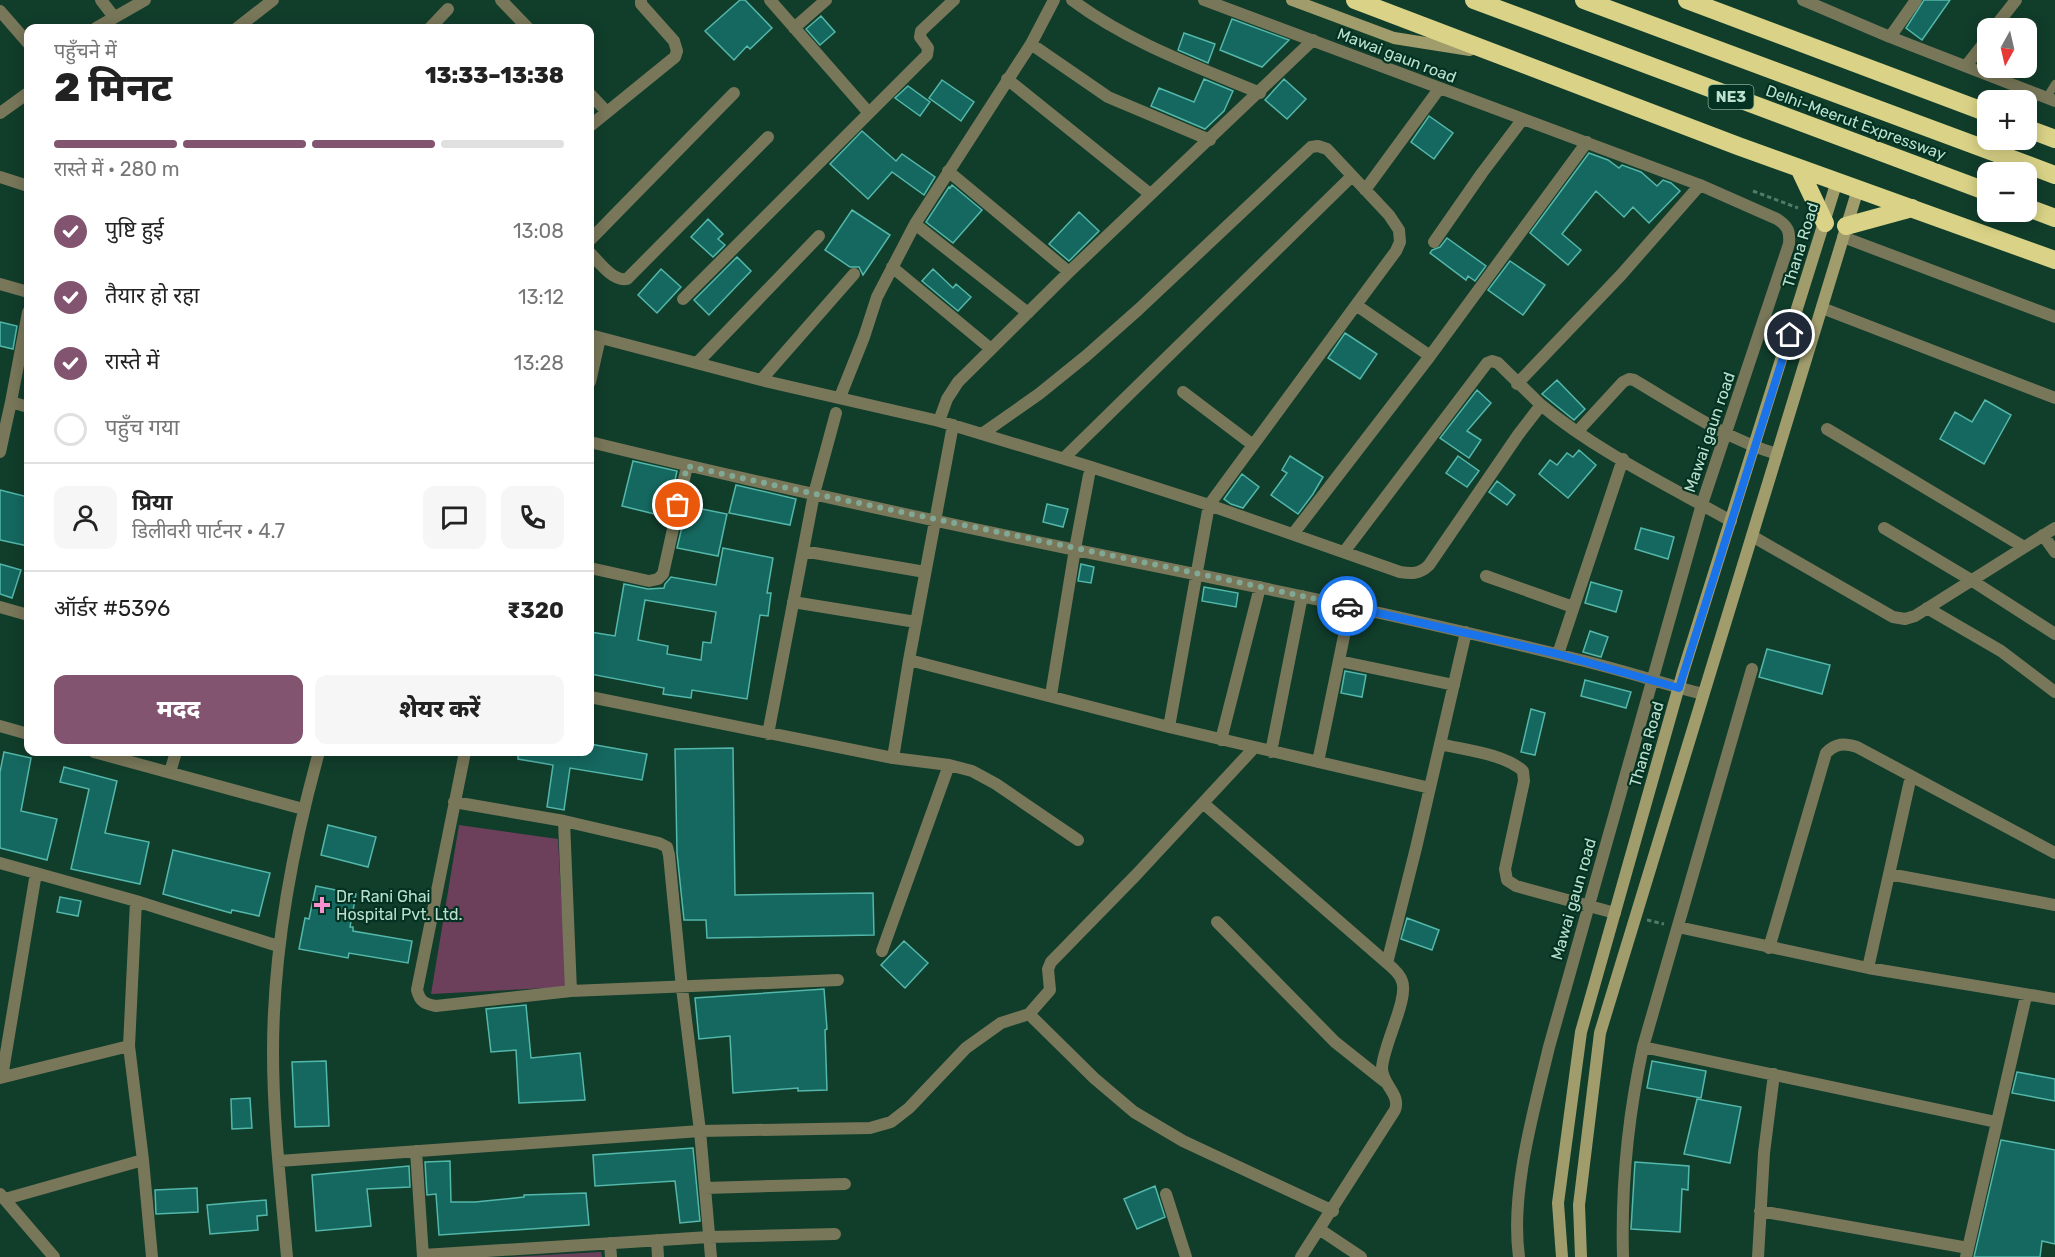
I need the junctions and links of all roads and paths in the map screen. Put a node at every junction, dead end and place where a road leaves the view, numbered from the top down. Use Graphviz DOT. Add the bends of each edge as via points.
graph roads {
  1 [pos="101,0"];
  2 [pos="145,0"];
  3 [pos="273,0"];
  4 [pos="501,0"];
  5 [pos="641,0"];
  6 [pos="770,0"];
  7 [pos="826,0"];
  8 [pos="954,0"];
  9 [pos="1054,0"];
  10 [pos="1072,0"];
  11 [pos="1204,0"];
  12 [pos="1292,0"];
  13 [pos="1355,0"];
  14 [pos="1474,0"];
  15 [pos="1584,0"];
  16 [pos="1687,0"];
  17 [pos="1803,0"];
  18 [pos="1916,0"];
  19 [pos="2016,0"];
  20 [pos="448,9"];
  21 [pos="0,11"];
  22 [pos="114,17"];
  23 [pos="2002,18"];
  24 [pos="103,24"];
  25 [pos="242,24"];
  26 [pos="434,24"];
  27 [pos="524,24"];
  28 [pos="794,28"];
  29 [pos="1890,37"];
  30 [pos="24,38"];
  31 [pos="1314,40"];
  32 [pos="1031,44"];
  33 [pos="1977,52"];
  34 [pos="1494,53"];
  35 [pos="1966,66"];
  36 [pos="1007,79"];
  37 [pos="2055,84"];
  38 [pos="1439,89"];
  39 [pos="734,93"];
  40 [pos="1260,93"];
  41 [pos="24,96"];
  42 [pos="594,98"];
  43 [pos="2051,99"];
  44 [pos="1977,109"];
  45 [pos="607,112"];
  46 [pos="0,113"];
  47 [pos="869,113"];
  48 [pos="1521,120"];
  49 [pos="594,123"];
  50 [pos="2037,132"];
  51 [pos="768,137"];
  52 [pos="2055,139"];
  53 [pos="1210,140"];
  54 [pos="1587,142"];
  55 [pos="1799,168"];
  56 [pos="948,171"];
  57 [pos="2055,176"];
  58 [pos="0,177"];
  59 [pos="1352,177"];
  60 [pos="1837,181"];
  61 [pos="24,185"];
  62 [pos="1700,185"];
  63 [pos="1977,188"];
  64 [pos="1858,189"];
  65 [pos="1365,190"];
  66 [pos="1150,194"];
  67 [pos="1912,208"];
  68 [pos="1825,223"];
  69 [pos="915,224"];
  70 [pos="1845,231"];
  71 [pos="594,236"];
  72 [pos="819,236"];
  73 [pos="1434,242"];
  74 [pos="594,257"];
  75 [pos="2055,260"];
  76 [pos="892,267"];
  77 [pos="1069,272"];
  78 [pos="854,274"];
  79 [pos="0,284"];
  80 [pos="24,291"];
  81 [pos="683,299"];
  82 [pos="1356,305"];
  83 [pos="1822,308"];
  84 [pos="1028,313"];
  85 [pos="2055,317"];
  86 [pos="24,333"];
  87 [pos="595,337"];
  88 [pos="991,349"];
  89 [pos="1430,356"];
  90 [pos="697,363"];
  91 [pos="761,380"];
  92 [pos="1517,384"];
  93 [pos="1183,392"];
  94 [pos="840,397"];
  95 [pos="2053,400"];
  96 [pos="11,402"];
  97 [pos="1541,405"];
  98 [pos="24,406"];
  99 [pos="836,413"];
  100 [pos="939,421"];
  101 [pos="953,425"];
  102 [pos="1827,429"];
  103 [pos="1577,432"];
  104 [pos="1726,433"];
  105 [pos="982,434"];
  106 [pos="594,443"];
  107 [pos="1253,445"];
  108 [pos="1754,447"];
  109 [pos="0,452"];
  110 [pos="1777,454"];
  111 [pos="1064,458"];
  112 [pos="1623,459"];
  113 [pos="687,466"];
  114 [pos="1089,475"];
  115 [pos="814,494"];
  116 [pos="1702,504"];
  117 [pos="1209,505"];
  118 [pos="934,520"];
  119 [pos="1731,521"];
  120 [pos="1884,528"];
  121 [pos="2055,528"];
  122 [pos="1293,534"];
  123 [pos="1752,536"];
  124 [pos="2043,536"];
  125 [pos="2024,547"];
  126 [pos="1075,549"];
  127 [pos="803,551"];
  128 [pos="1344,552"];
  129 [pos="2055,552"];
  130 [pos="594,569"];
  131 [pos="925,572"];
  132 [pos="1198,573"];
  133 [pos="1486,576"];
  134 [pos="1971,580"];
  135 [pos="1260,587"];
  136 [pos="1302,596"];
  137 [pos="793,602"];
  138 [pos="1350,607"];
  139 [pos="1574,607"];
  140 [pos="0,608"];
  141 [pos="1927,609"];
  142 [pos="24,614"];
  143 [pos="916,622"];
  144 [pos="1466,632"];
  145 [pos="2055,634"];
  146 [pos="1558,654"];
  147 [pos="909,660"];
  148 [pos="1339,661"];
  149 [pos="1752,669"];
  150 [pos="1654,681"];
  151 [pos="1454,685"];
  152 [pos="1679,688"];
  153 [pos="2055,692"];
  154 [pos="1703,694"];
  155 [pos="1051,695"];
  156 [pos="594,698"];
  157 [pos="0,726"];
  158 [pos="1169,727"];
  159 [pos="24,733"];
  160 [pos="768,734"];
  161 [pos="1221,740"];
  162 [pos="1440,744"];
  163 [pos="1254,748"];
  164 [pos="1271,752"];
  165 [pos="109,756"];
  166 [pos="175,756"];
  167 [pos="318,756"];
  168 [pos="464,756"];
  169 [pos="893,758"];
  170 [pos="1318,762"];
  171 [pos="949,765"];
  172 [pos="170,772"];
  173 [pos="1911,776"];
  174 [pos="1430,788"];
  175 [pos="454,802"];
  176 [pos="1203,804"];
  177 [pos="303,809"];
  178 [pos="564,821"];
  179 [pos="1078,840"];
  180 [pos="2055,854"];
  181 [pos="0,863"];
  182 [pos="36,873"];
  183 [pos="1889,874"];
  184 [pos="136,901"];
  185 [pos="2055,905"];
  186 [pos="1588,906"];
  187 [pos="1615,913"];
  188 [pos="1636,918"];
  189 [pos="1217,922"];
  190 [pos="1678,927"];
  191 [pos="278,946"];
  192 [pos="1769,948"];
  193 [pos="882,951"];
  194 [pos="1387,963"];
  195 [pos="1868,968"];
  196 [pos="838,980"];
  197 [pos="682,988"];
  198 [pos="571,991"];
  199 [pos="2026,996"];
  200 [pos="2055,999"];
  201 [pos="1029,1014"];
  202 [pos="129,1046"];
  203 [pos="1643,1047"];
  204 [pos="1774,1074"];
  205 [pos="1,1078"];
  206 [pos="1384,1081"];
  207 [pos="1996,1122"];
  208 [pos="700,1131"];
  209 [pos="416,1151"];
  210 [pos="143,1160"];
  211 [pos="279,1161"];
  212 [pos="845,1184"];
  213 [pos="705,1188"];
  214 [pos="1166,1194"];
  215 [pos="3,1196"];
  216 [pos="1333,1211"];
  217 [pos="1760,1211"];
  218 [pos="1319,1228"];
  219 [pos="834,1234"];
  220 [pos="708,1237"];
  221 [pos="657,1240"];
  222 [pos="610,1243"];
  223 [pos="1967,1253"];
  224 [pos="423,1256"];
  225 [pos="54,1257"];
  226 [pos="152,1257"];
  227 [pos="286,1257"];
  228 [pos="611,1257"];
  229 [pos="658,1257"];
  230 [pos="711,1257"];
  231 [pos="1186,1257"];
  232 [pos="1301,1257"];
  233 [pos="1361,1257"];
  234 [pos="1519,1257"];
  235 [pos="1562,1257"];
  236 [pos="1581,1257"];
  237 [pos="1623,1257"];
  238 [pos="1758,1257"];
  1 -- 22 [label="street"];
  2 -- 22 [label="street"];
  3 -- 25 [label="street"];
  4 -- 27 [label="street"];
  5 -- 45 [label="street" via="678,51"];
  6 -- 28 [label="street"];
  7 -- 28 [label="street"];
  8 -- 47 [label="street" via="921,31 927,55"];
  9 -- 32 [label="street"];
  10 -- 40 [label="street" via="1126,35"];
  11 -- 31 [label="street, Mawai gaun road"];
  12 -- 34 [label="street" via="1394,38"];
  13 -- 34 [label="highway"];
  14 -- 63 [label="highway, Delhi-Meerut Expressway / NE3"];
  15 -- 57 [label="highway, Delhi-Meerut Expressway / NE3"];
  16 -- 44 [label="highway"];
  17 -- 29 [label="street"];
  18 -- 29 [label="street"];
  19 -- 23 [label="street"];
  20 -- 26 [label="street"];
  21 -- 30 [label="street"];
  22 -- 24 [label="street"];
  28 -- 47 [label="street"];
  29 -- 35 [label="street"];
  31 -- 38 [label="street, Mawai gaun road"];
  31 -- 40 [label="street"];
  32 -- 36 [label="street"];
  32 -- 53 [label="street" via="1107,97"];
  33 -- 35 [label="street"];
  34 -- 55 [label="highway"];
  35 -- 43 [label="street"];
  36 -- 56 [label="street"];
  36 -- 66 [label="street"];
  37 -- 43 [label="lane"];
  38 -- 48 [label="street, Mawai gaun road"];
  38 -- 65 [label="street"];
  39 -- 71 [label="street"];
  40 -- 53 [label="street"];
  41 -- 46 [label="street"];
  42 -- 45 [label="street"];
  45 -- 49 [label="street"];
  47 -- 81 [label="street"];
  48 -- 54 [label="street, Mawai gaun road"];
  48 -- 73 [label="street"];
  50 -- 52 [label="highway"];
  51 -- 74 [label="street" via="627,279 615,277"];
  53 -- 66 [label="street"];
  54 -- 62 [label="street, Mawai gaun road"];
  54 -- 89 [label="street"];
  55 -- 60 [label="highway"];
  55 -- 68 [label="highway"];
  56 -- 69 [label="street"];
  56 -- 77 [label="street"];
  58 -- 61 [label="street"];
  59 -- 65 [label="street"];
  59 -- 105 [label="street" via="1327,150 1311,147 1086,356"];
  59 -- 111 [label="street"];
  60 -- 64 [label="highway"];
  60 -- 68 [label="street, Thana Road"];
  62 -- 92 [label="street"];
  62 -- 104 [label="street, Mawai gaun road" via="1777,219 1790,234 1790,244"];
  64 -- 67 [label="highway"];
  64 -- 70 [label="street"];
  65 -- 82 [label="street" via="1389,215 1399,230 1400,242"];
  66 -- 77 [label="street"];
  67 -- 70 [label="highway"];
  67 -- 75 [label="highway"];
  68 -- 108 [label="street, Thana Road"];
  69 -- 76 [label="street"];
  69 -- 84 [label="street"];
  70 -- 83 [label="street"];
  70 -- 85 [label="street"];
  72 -- 90 [label="street"];
  76 -- 88 [label="street"];
  76 -- 94 [label="street"];
  77 -- 84 [label="street"];
  78 -- 91 [label="street"];
  79 -- 80 [label="street"];
  82 -- 89 [label="street"];
  82 -- 107 [label="street"];
  83 -- 95 [label="street"];
  83 -- 110 [label="street"];
  84 -- 88 [label="street"];
  86 -- 96 [label="street"];
  87 -- 90 [label="street"];
  88 -- 100 [label="street" via="958,382"];
  89 -- 122 [label="street"];
  90 -- 91 [label="street"];
  91 -- 94 [label="street"];
  92 -- 97 [label="street"];
  92 -- 128 [label="street" via="1498,363 1487,363"];
  93 -- 107 [label="street"];
  94 -- 100 [label="street"];
  96 -- 98 [label="street"];
  96 -- 109 [label="street"];
  97 -- 103 [label="street"];
  97 -- 128 [label="street" via="1424,570 1414,574 1400,572"];
  99 -- 115 [label="street"];
  100 -- 101 [label="street"];
  101 -- 105 [label="street"];
  101 -- 118 [label="street"];
  102 -- 125 [label="street"];
  103 -- 104 [label="street" via="1629,379"];
  103 -- 112 [label="street"];
  104 -- 108 [label="street"];
  104 -- 116 [label="street, Mawai gaun road"];
  105 -- 111 [label="street"];
  106 -- 113 [label="street"];
  107 -- 117 [label="street"];
  108 -- 110 [label="street"];
  108 -- 119 [label="street, Thana Road"];
  110 -- 123 [label="street"];
  111 -- 117 [label="street"];
  112 -- 116 [label="street"];
  112 -- 139 [label="street"];
  113 -- 115 [label="street"];
  113 -- 130 [label="street" via="663,574 649,581"];
  114 -- 126 [label="street"];
  115 -- 118 [label="street"];
  115 -- 127 [label="street"];
  116 -- 119 [label="street"];
  116 -- 150 [label="street, Mawai gaun road"];
  117 -- 122 [label="street"];
  117 -- 132 [label="street"];
  118 -- 126 [label="street"];
  118 -- 131 [label="street"];
  119 -- 152 [label="street, Thana Road"];
  120 -- 134 [label="street"];
  121 -- 124 [label="street"];
  122 -- 128 [label="street"];
  123 -- 141 [label="street" via="1893,617 1905,619"];
  123 -- 154 [label="street"];
  124 -- 125 [label="street"];
  124 -- 129 [label="street"];
  125 -- 134 [label="street"];
  126 -- 132 [label="street"];
  126 -- 155 [label="street"];
  127 -- 131 [label="street"];
  127 -- 137 [label="street"];
  131 -- 143 [label="street"];
  132 -- 135 [label="street"];
  132 -- 158 [label="street"];
  133 -- 139 [label="street"];
  134 -- 141 [label="street"];
  134 -- 145 [label="street"];
  135 -- 136 [label="street"];
  135 -- 161 [label="street"];
  136 -- 138 [label="street"];
  136 -- 164 [label="street"];
  137 -- 143 [label="street"];
  137 -- 160 [label="street"];
  138 -- 144 [label="street"];
  138 -- 148 [label="street"];
  139 -- 146 [label="street"];
  140 -- 142 [label="street"];
  141 -- 153 [label="street" via="2001,651"];
  143 -- 147 [label="street"];
  144 -- 146 [label="street"];
  144 -- 151 [label="street"];
  146 -- 150 [label="street"];
  147 -- 155 [label="street"];
  147 -- 169 [label="street"];
  148 -- 151 [label="street"];
  148 -- 170 [label="street"];
  149 -- 190 [label="street"];
  150 -- 152 [label="street"];
  150 -- 186 [label="street, Mawai gaun road"];
  151 -- 162 [label="street"];
  152 -- 154 [label="street"];
  152 -- 187 [label="street, Thana Road"];
  154 -- 188 [label="street"];
  155 -- 158 [label="street"];
  156 -- 160 [label="street"];
  157 -- 159 [label="street"];
  158 -- 161 [label="street"];
  160 -- 169 [label="street"];
  161 -- 163 [label="street"];
  162 -- 174 [label="street"];
  162 -- 186 [label="street" via="1503,759 1523,771 1505,869 1507,880"];
  163 -- 164 [label="street"];
  163 -- 176 [label="street"];
  164 -- 170 [label="street"];
  165 -- 172 [label="street"];
  166 -- 172 [label="street"];
  167 -- 177 [label="street"];
  168 -- 175 [label="street"];
  169 -- 171 [label="street"];
  170 -- 174 [label="street"];
  171 -- 179 [label="street" via="972,771 996,784"];
  171 -- 193 [label="street"];
  172 -- 177 [label="street"];
  173 -- 180 [label="street"];
  173 -- 183 [label="street"];
  173 -- 192 [label="street" via="1857,747 1832,746 1826,753"];
  174 -- 194 [label="street"];
  175 -- 178 [label="street"];
  175 -- 198 [label="street" via="417,990 420,999 436,1006"];
  176 -- 194 [label="street"];
  176 -- 201 [label="street" via="1051,962 1050,990"];
  177 -- 191 [label="street"];
  178 -- 197 [label="street" via="667,847"];
  178 -- 198 [label="street"];
  181 -- 182 [label="street"];
  182 -- 184 [label="street"];
  182 -- 205 [label="street"];
  183 -- 185 [label="street"];
  183 -- 195 [label="street"];
  184 -- 191 [label="street"];
  184 -- 202 [label="street"];
  186 -- 187 [label="street"];
  186 -- 234 [label="street, Mawai gaun road" via="1529,1128 1519,1194"];
  187 -- 235 [label="street, Thana Road" via="1581,1032 1558,1203"];
  188 -- 190 [label="path"];
  188 -- 236 [label="street" via="1600,1033 1579,1205"];
  189 -- 206 [label="street" via="1335,1042"];
  190 -- 192 [label="street"];
  190 -- 203 [label="street"];
  191 -- 211 [label="street" via="273,1052"];
  192 -- 195 [label="street"];
  194 -- 206 [label="street" via="1399,974 1403,995 1384,1054"];
  195 -- 199 [label="street"];
  196 -- 197 [label="street"];
  197 -- 198 [label="street"];
  197 -- 208 [label="street"];
  199 -- 200 [label="street"];
  199 -- 207 [label="street"];
  201 -- 208 [label="street" via="986,1032 891,1122 870,1128"];
  201 -- 216 [label="street" via="1134,1112 1183,1141"];
  202 -- 205 [label="street"];
  202 -- 210 [label="street"];
  203 -- 204 [label="street"];
  203 -- 237 [label="street" via="1632,1097 1625,1164"];
  204 -- 207 [label="street"];
  204 -- 217 [label="street"];
  206 -- 216 [label="street" via="1397,1099 1395,1110"];
  207 -- 223 [label="street"];
  208 -- 209 [label="street"];
  208 -- 213 [label="street"];
  209 -- 211 [label="street"];
  209 -- 224 [label="street"];
  210 -- 215 [label="street"];
  210 -- 226 [label="street"];
  211 -- 227 [label="street"];
  212 -- 213 [label="street"];
  213 -- 220 [label="street"];
  214 -- 231 [label="street"];
  215 -- 225 [label="street"];
  216 -- 218 [label="street"];
  217 -- 223 [label="street"];
  217 -- 238 [label="street"];
  218 -- 232 [label="street"];
  218 -- 233 [label="street"];
  219 -- 220 [label="street"];
  220 -- 221 [label="street"];
  220 -- 230 [label="street"];
  221 -- 222 [label="street"];
  221 -- 229 [label="street"];
  222 -- 224 [label="street"];
  222 -- 228 [label="street"];
}
